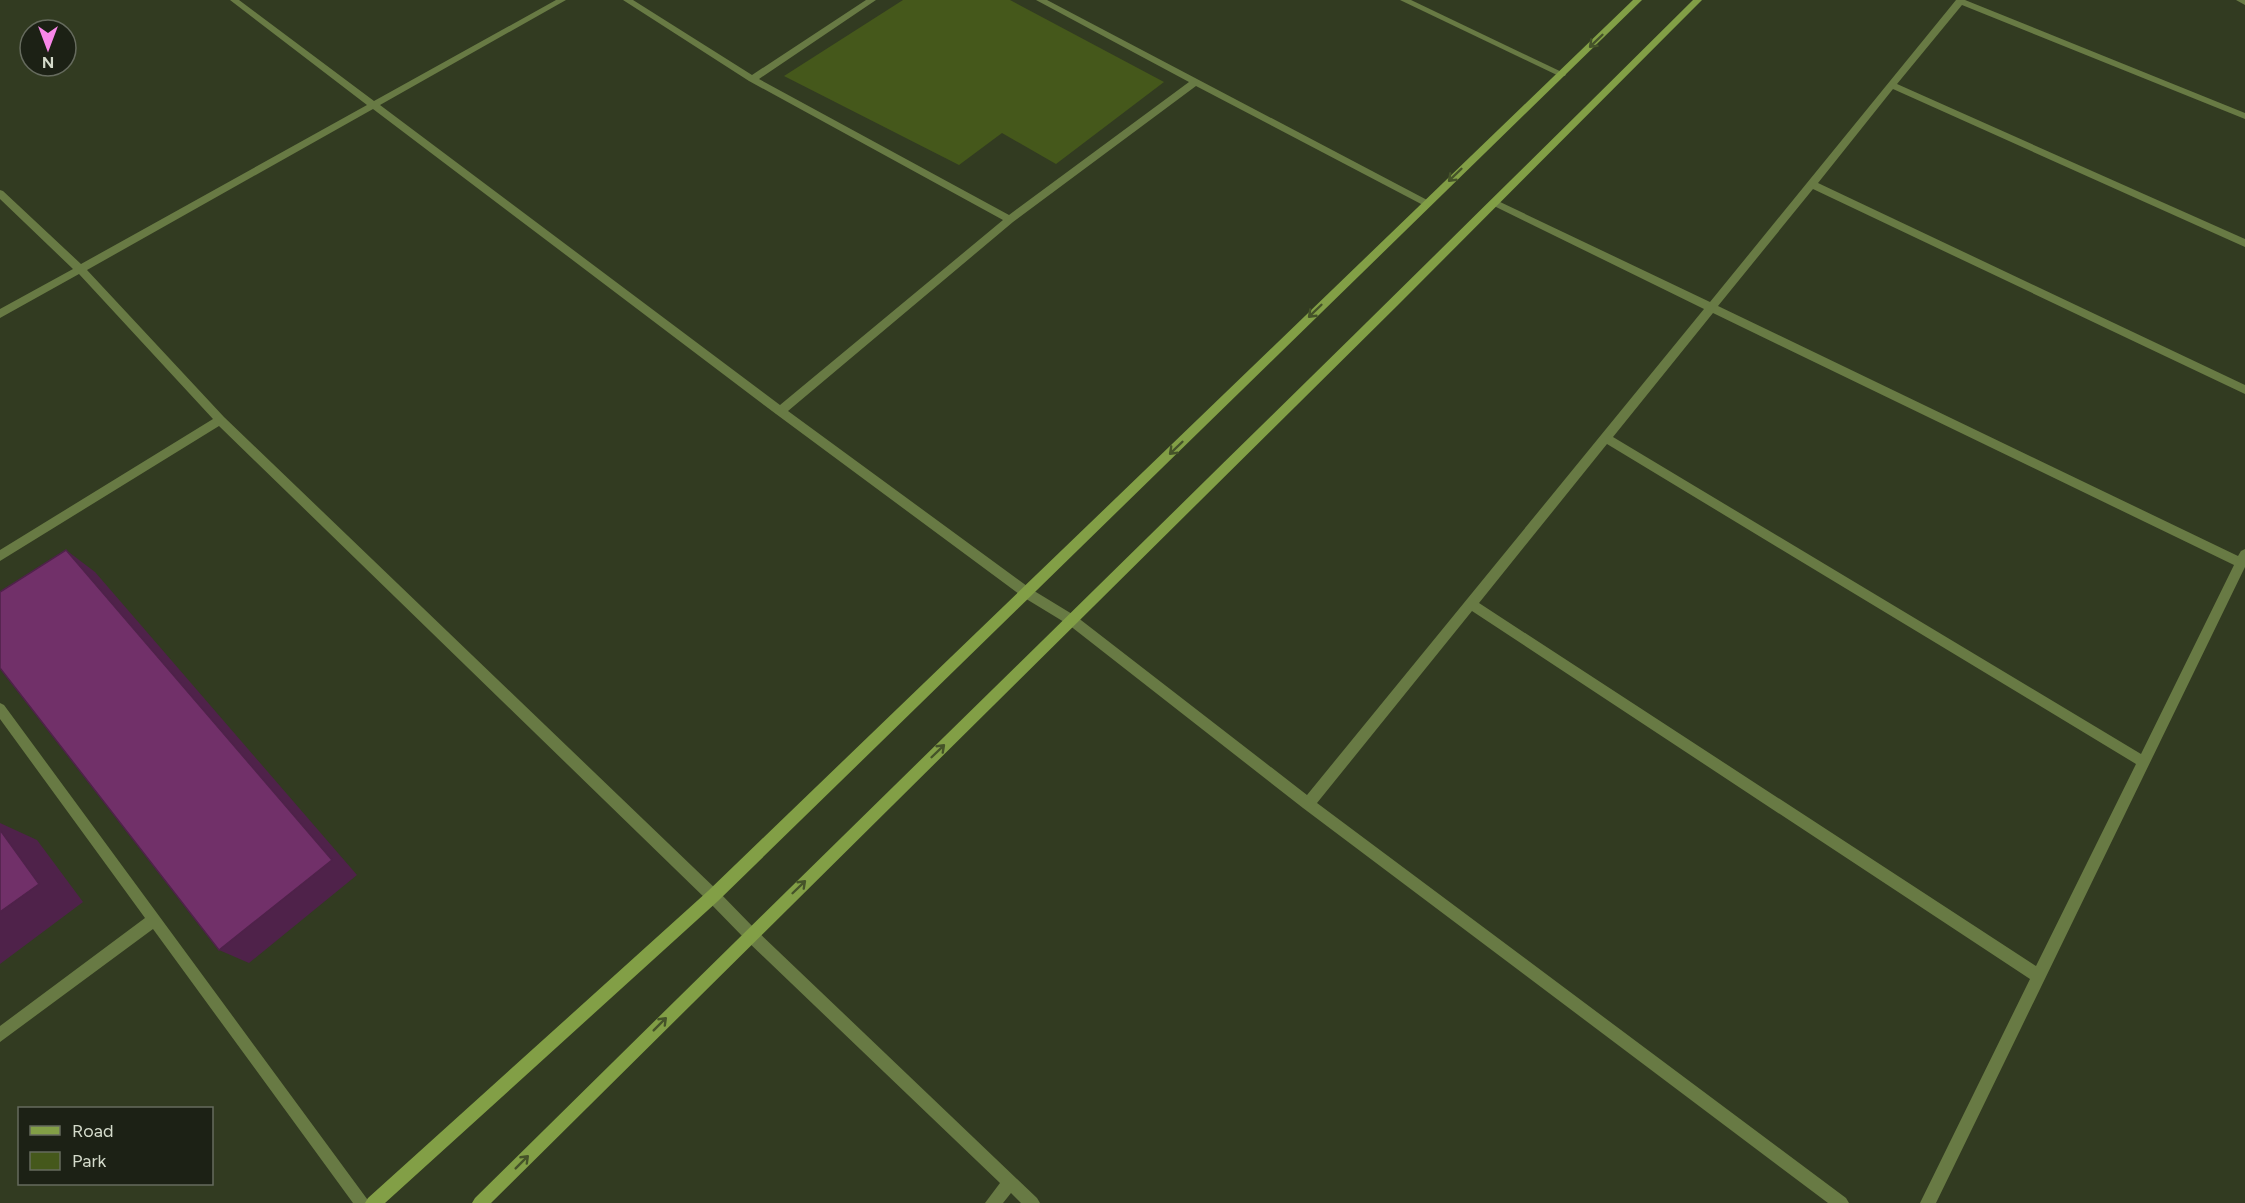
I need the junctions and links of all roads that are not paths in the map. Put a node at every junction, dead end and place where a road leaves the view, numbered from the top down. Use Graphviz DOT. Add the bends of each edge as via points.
graph roads {
  1 [pos="254,0"];
  2 [pos="562,0"];
  3 [pos="627,0"];
  4 [pos="872,0"];
  5 [pos="1040,0"];
  6 [pos="1404,0"];
  7 [pos="1638,0"];
  8 [pos="1698,0"];
  9 [pos="2240,0"];
  10 [pos="1960,1"];
  11 [pos="2245,2"];
  12 [pos="238,3"];
  13 [pos="1562,74"];
  14 [pos="752,79"];
  15 [pos="1197,81"];
  16 [pos="1891,85"];
  17 [pos="374,104"];
  18 [pos="2245,116"];
  19 [pos="1812,184"];
  20 [pos="0,193"];
  21 [pos="1426,203"];
  22 [pos="1495,204"];
  23 [pos="1010,220"];
  24 [pos="2245,243"];
  25 [pos="80,269"];
  26 [pos="1711,307"];
  27 [pos="0,314"];
  28 [pos="2245,390"];
  29 [pos="780,411"];
  30 [pos="220,420"];
  31 [pos="1606,438"];
  32 [pos="0,556"];
  33 [pos="2243,558"];
  34 [pos="1027,593"];
  35 [pos="1471,604"];
  36 [pos="1072,621"];
  37 [pos="0,709"];
  38 [pos="2143,762"];
  39 [pos="1308,804"];
  40 [pos="713,896"];
  41 [pos="154,919"];
  42 [pos="750,934"];
  43 [pos="2038,976"];
  44 [pos="0,1035"];
  45 [pos="1010,1182"];
  46 [pos="362,1203"];
  47 [pos="373,1203"];
  48 [pos="480,1203"];
  49 [pos="993,1203"];
  50 [pos="1032,1203"];
  51 [pos="1841,1203"];
  52 [pos="1928,1203"];
  1 -- 12 [label="street"];
  2 -- 17 [label="street"];
  3 -- 14 [label="street"];
  4 -- 14 [label="street"];
  5 -- 15 [label="street"];
  6 -- 13 [label="street"];
  7 -- 13 [label="street, one-way"];
  8 -- 22 [label="street"];
  9 -- 11 [label="street"];
  10 -- 16 [label="street"];
  10 -- 18 [label="street"];
  12 -- 17 [label="street"];
  13 -- 21 [label="street, one-way"];
  14 -- 23 [label="street"];
  15 -- 21 [label="street"];
  15 -- 23 [label="street"];
  16 -- 19 [label="street"];
  16 -- 24 [label="street"];
  17 -- 25 [label="street"];
  17 -- 29 [label="street"];
  19 -- 26 [label="street"];
  19 -- 28 [label="street"];
  20 -- 25 [label="street"];
  21 -- 34 [label="street, one-way"];
  22 -- 26 [label="street"];
  22 -- 36 [label="street"];
  23 -- 29 [label="street"];
  25 -- 27 [label="street"];
  25 -- 30 [label="street"];
  26 -- 31 [label="street"];
  26 -- 33 [label="street"];
  29 -- 34 [label="street"];
  30 -- 32 [label="street"];
  30 -- 40 [label="street"];
  31 -- 35 [label="street"];
  31 -- 38 [label="street"];
  33 -- 38 [label="street"];
  34 -- 36 [label="street"];
  34 -- 40 [label="street"];
  35 -- 39 [label="street"];
  35 -- 43 [label="street"];
  36 -- 39 [label="street"];
  42 -- 36 [label="street, one-way"];
  37 -- 41 [label="street"];
  38 -- 43 [label="street"];
  39 -- 51 [label="street"];
  40 -- 42 [label="street"];
  40 -- 47 [label="street"];
  41 -- 44 [label="street"];
  41 -- 46 [label="street"];
  42 -- 45 [label="street"];
  48 -- 42 [label="street, one-way"];
  43 -- 52 [label="street"];
  45 -- 49 [label="street"];
  45 -- 50 [label="street"];
}
